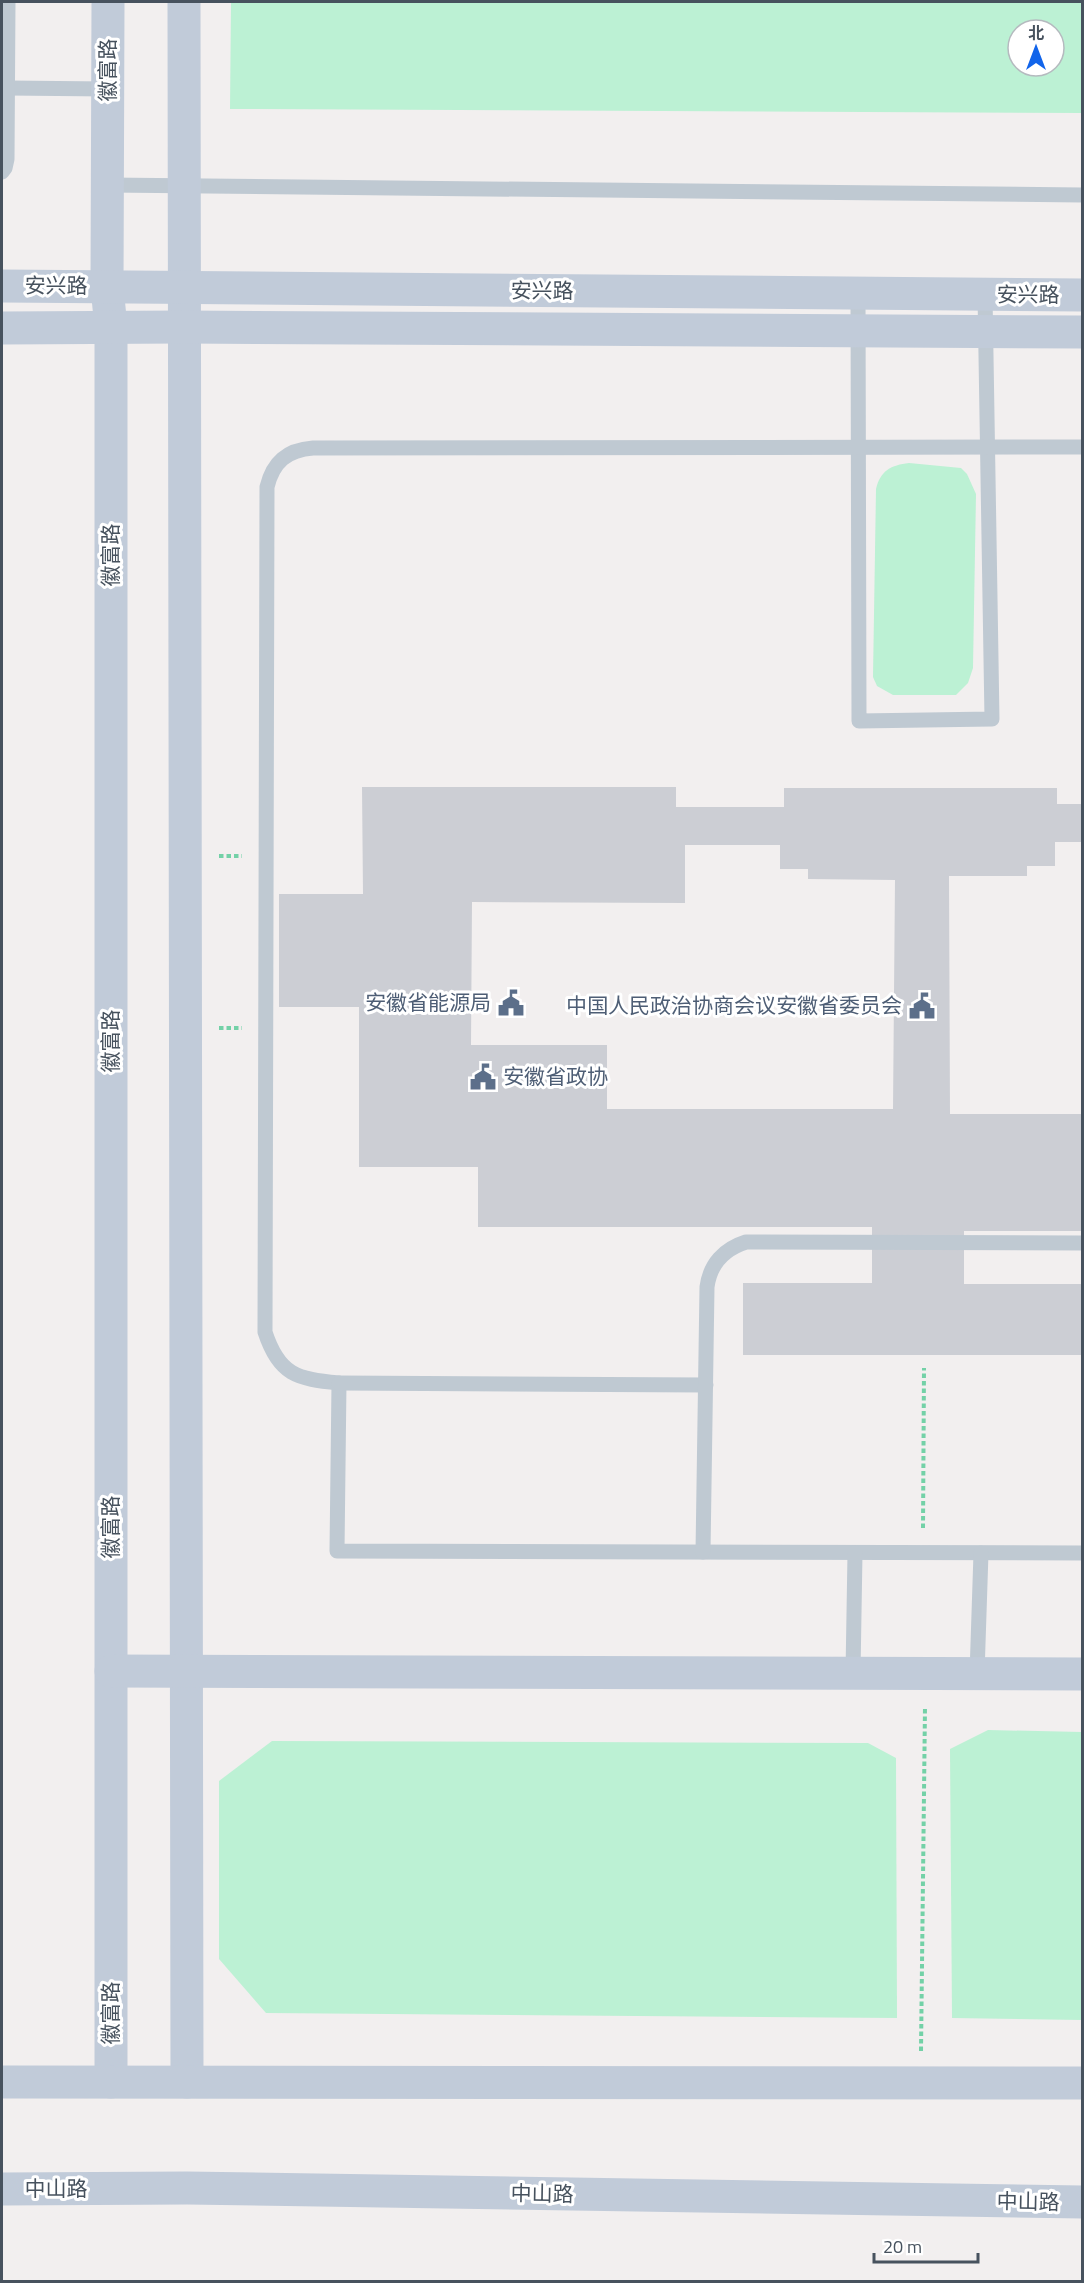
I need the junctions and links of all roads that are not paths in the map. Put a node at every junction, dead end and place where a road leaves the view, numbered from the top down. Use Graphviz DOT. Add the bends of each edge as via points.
graph roads {
  1 [pos="8,2"];
  2 [pos="108,2"];
  3 [pos="184,2"];
  4 [pos="7,87"];
  5 [pos="108,89"];
  6 [pos="2,172"];
  7 [pos="108,185"];
  8 [pos="184,186"];
  9 [pos="1083,195"];
  10 [pos="2,286"];
  11 [pos="107,286"];
  12 [pos="184,288"];
  13 [pos="858,293"];
  14 [pos="985,295"];
  15 [pos="1083,295"];
  16 [pos="184,327"];
  17 [pos="2,328"];
  18 [pos="111,328"];
  19 [pos="858,331"];
  20 [pos="985,332"];
  21 [pos="1083,332"];
  22 [pos="858,447"];
  23 [pos="987,447"];
  24 [pos="1083,447"];
  25 [pos="1083,1243"];
  26 [pos="339,1383"];
  27 [pos="706,1385"];
  28 [pos="703,1552"];
  29 [pos="855,1553"];
  30 [pos="981,1553"];
  31 [pos="1083,1553"];
  32 [pos="111,1671"];
  33 [pos="186,1671"];
  34 [pos="854,1673"];
  35 [pos="977,1674"];
  36 [pos="1083,1674"];
  37 [pos="2,2082"];
  38 [pos="111,2082"];
  39 [pos="187,2082"];
  40 [pos="1083,2083"];
  41 [pos="2,2189"];
  42 [pos="1083,2202"];
  1 -- 4 [label="lane"];
  2 -- 5 [label="street, 徽富路"];
  3 -- 8 [label="street"];
  4 -- 5 [label="lane"];
  4 -- 6 [label="lane" via="7,159"];
  5 -- 7 [label="street, 徽富路"];
  7 -- 8 [label="lane"];
  7 -- 11 [label="street, 徽富路"];
  8 -- 9 [label="lane"];
  8 -- 12 [label="street"];
  10 -- 11 [label="street, 安兴路"];
  11 -- 12 [label="street, 安兴路"];
  11 -- 18 [label="street, 徽富路"];
  12 -- 13 [label="street, 安兴路"];
  12 -- 16 [label="street"];
  13 -- 14 [label="street, 安兴路"];
  13 -- 19 [label="lane"];
  14 -- 15 [label="street, 安兴路"];
  14 -- 20 [label="lane"];
  16 -- 18 [label="street, 安兴路"];
  16 -- 19 [label="street, 安兴路"];
  16 -- 33 [label="street"];
  17 -- 18 [label="street, 安兴路"];
  18 -- 32 [label="street, 徽富路"];
  19 -- 20 [label="street, 安兴路"];
  19 -- 22 [label="lane"];
  20 -- 21 [label="street, 安兴路"];
  20 -- 23 [label="lane"];
  22 -- 23 [label="lane"];
  22 -- 23 [label="lane" via="859,721 992,719"];
  22 -- 26 [label="lane" via="313,448 286,454 270,476 265,1332 280,1365 312,1381"];
  23 -- 24 [label="lane"];
  25 -- 27 [label="lane" via="746,1242 733,1246 709,1276"];
  26 -- 27 [label="lane"];
  26 -- 28 [label="lane" via="337,1551"];
  27 -- 28 [label="lane"];
  28 -- 29 [label="lane"];
  29 -- 30 [label="lane"];
  29 -- 34 [label="lane"];
  30 -- 31 [label="lane"];
  30 -- 35 [label="lane"];
  32 -- 33 [label="street"];
  32 -- 38 [label="street, 徽富路"];
  33 -- 34 [label="street"];
  33 -- 39 [label="street"];
  34 -- 35 [label="street"];
  35 -- 36 [label="street"];
  37 -- 38 [label="street"];
  38 -- 39 [label="street"];
  39 -- 40 [label="street"];
  41 -- 42 [label="street, 中山路" via="187,2187"];
}
